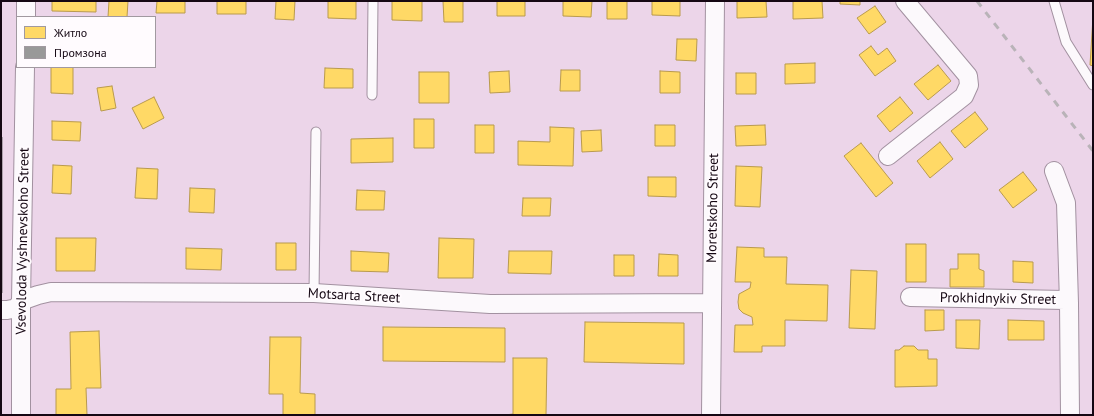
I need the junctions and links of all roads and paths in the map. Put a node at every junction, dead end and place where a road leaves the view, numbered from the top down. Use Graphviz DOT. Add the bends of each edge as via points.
graph roads {
  1 [pos="26,1"];
  2 [pos="373,1"];
  3 [pos="715,1"];
  4 [pos="905,1"];
  5 [pos="1054,1"];
  6 [pos="26,16"];
  7 [pos="25,68"];
  8 [pos="1093,85"];
  9 [pos="372,95"];
  10 [pos="316,132"];
  11 [pos="888,156"];
  12 [pos="1054,172"];
  13 [pos="314,293"];
  14 [pos="910,297"];
  15 [pos="21,301"];
  16 [pos="712,303"];
  17 [pos="1069,303"];
  18 [pos="1,310"];
  19 [pos="21,415"];
  20 [pos="710,415"];
  21 [pos="1070,415"];
  1 -- 6 [label="street"];
  2 -- 9 [label="lane"];
  3 -- 16 [label="street, Moretskoho Street"];
  4 -- 11 [label="street" via="968,76 969,85 964,96"];
  5 -- 8 [label="lane" via="1066,42"];
  7 -- 15 [label="street, Vsevoloda Vyshnevskoho Street"];
  10 -- 13 [label="lane"];
  12 -- 17 [label="street" via="1066,202"];
  13 -- 15 [label="street, Motsarta Street" via="51,292"];
  13 -- 16 [label="street, Motsarta Street" via="490,304"];
  14 -- 17 [label="street, Prokhidnykiv Street" via="1065,300"];
  15 -- 18 [label="street, Motsarta Street" via="17,308"];
  15 -- 19 [label="street, Vsevoloda Vyshnevskoho Street"];
  16 -- 20 [label="street, Moretskoho Street"];
  17 -- 21 [label="street, Prokhidnykiv Street"];
}
